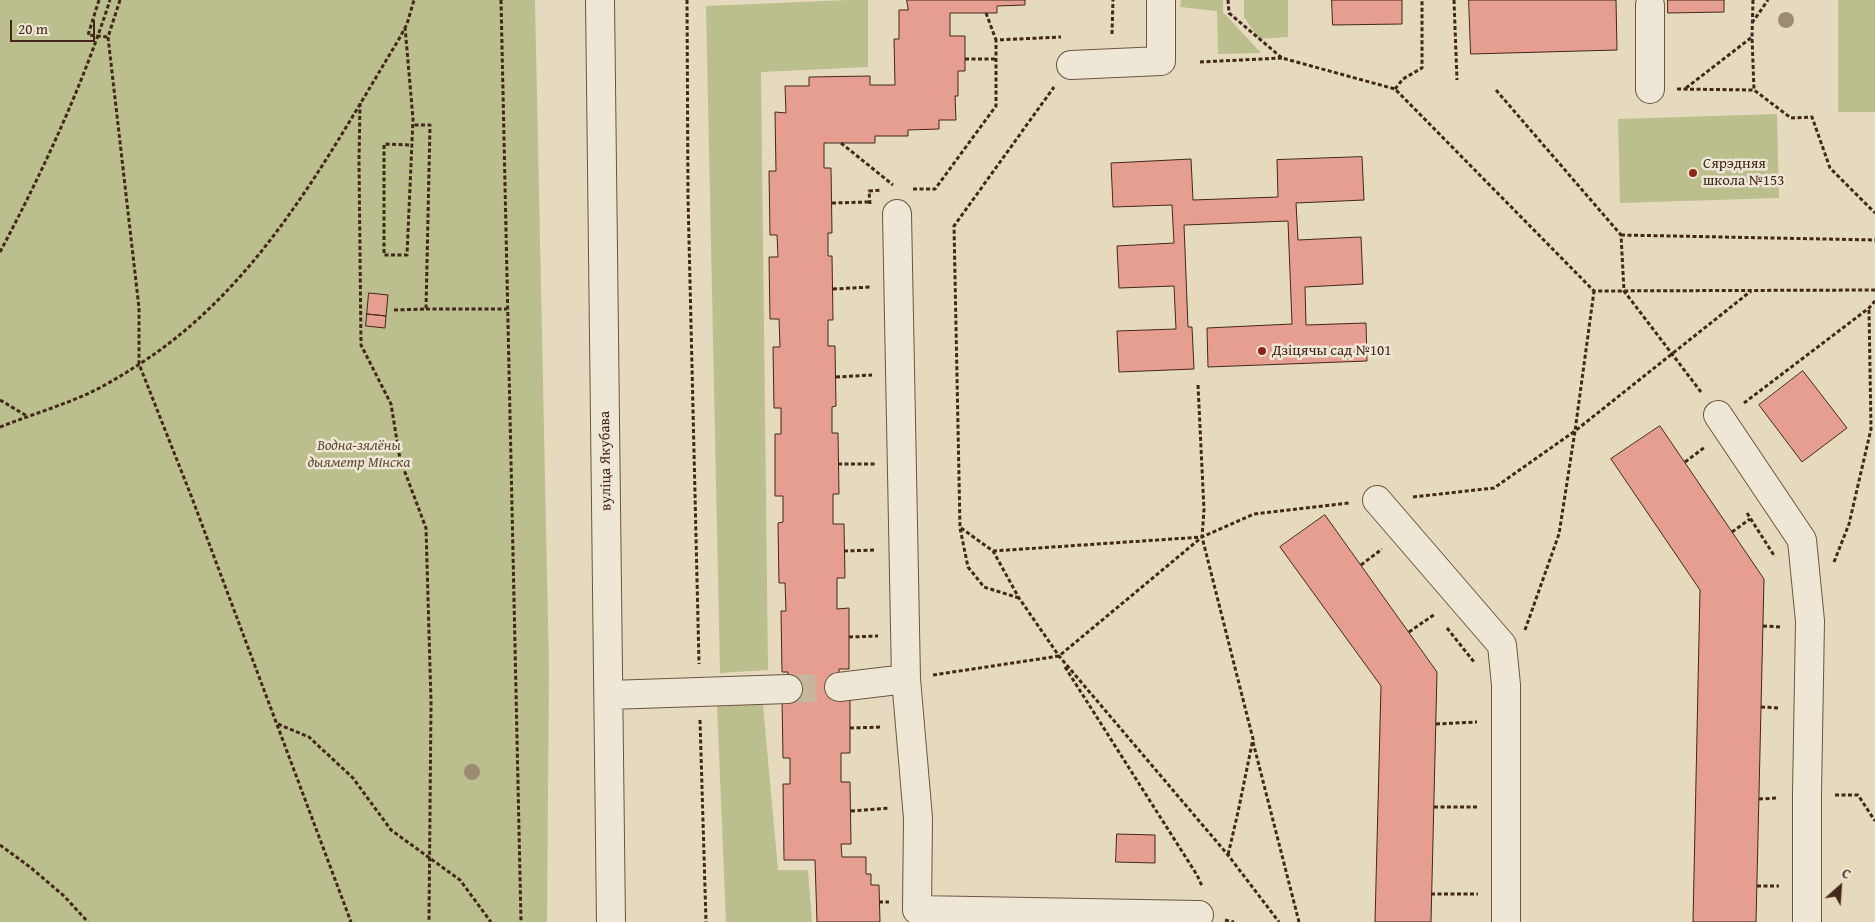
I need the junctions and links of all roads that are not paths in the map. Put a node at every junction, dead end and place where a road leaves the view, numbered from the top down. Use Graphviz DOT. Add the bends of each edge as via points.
graph roads {
  1 [pos="600,0"];
  2 [pos="1162,0"];
  3 [pos="1650,5"];
  4 [pos="1071,65"];
  5 [pos="1650,89"];
  6 [pos="898,202"];
  7 [pos="1718,415"];
  8 [pos="1378,500"];
  9 [pos="906,679"];
  10 [pos="839,687"];
  11 [pos="788,689"];
  12 [pos="609,695"];
  13 [pos="1202,904"];
  14 [pos="611,922"];
  15 [pos="1506,922"];
  16 [pos="1807,922"];
  1 -- 12 [label="street, вуліца Якубава"];
  2 -- 4 [label="street" via="1161,61"];
  3 -- 5 [label="street"];
  6 -- 9 [label="street"];
  7 -- 16 [label="street" via="1802,540 1810,621 1795,796"];
  8 -- 15 [label="street" via="1502,645 1506,685"];
  9 -- 10 [label="street"];
  9 -- 13 [label="street" via="918,818 917,910"];
  11 -- 12 [label="street"];
  12 -- 14 [label="street, вуліца Якубава"];
}
